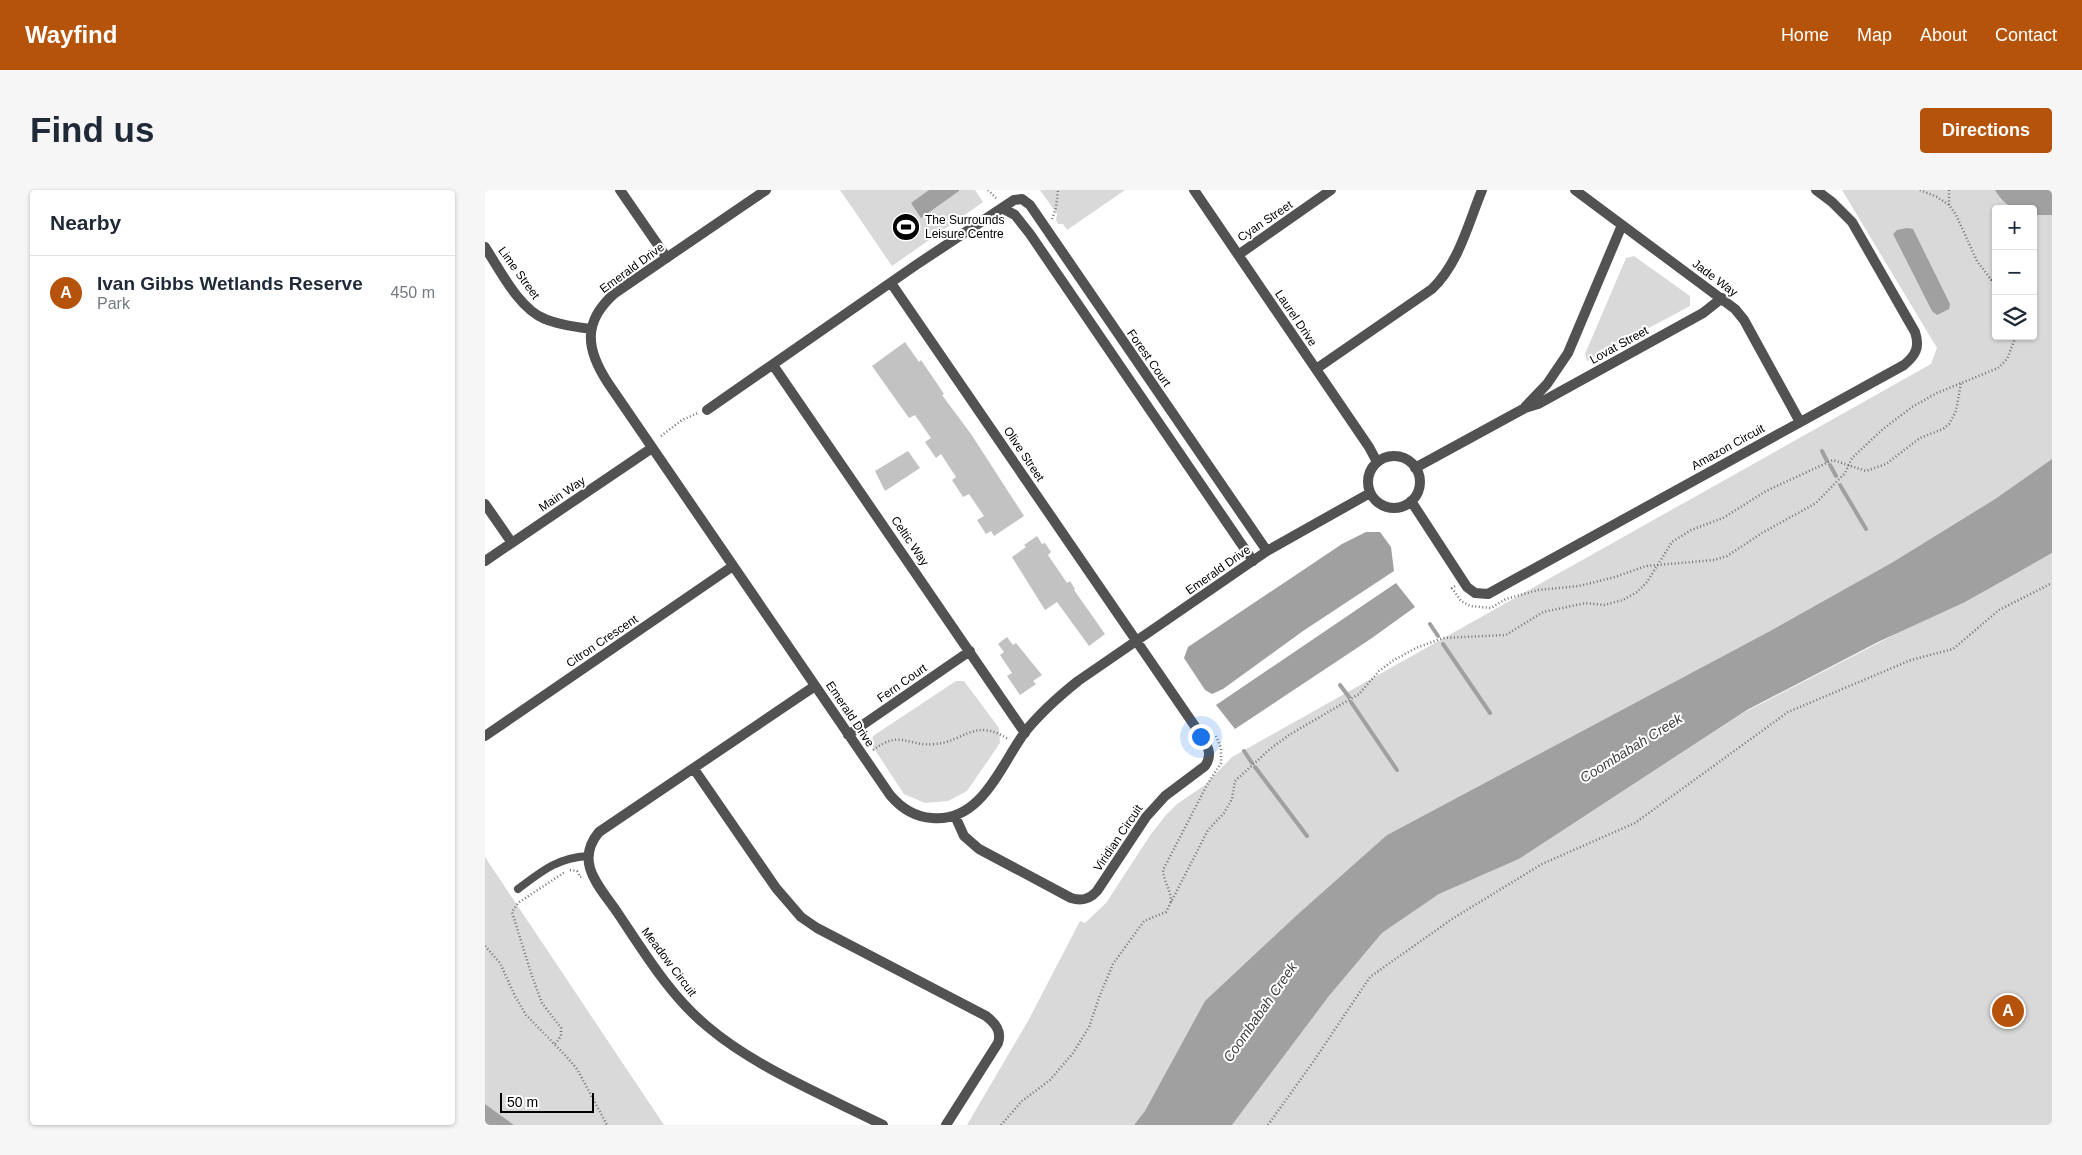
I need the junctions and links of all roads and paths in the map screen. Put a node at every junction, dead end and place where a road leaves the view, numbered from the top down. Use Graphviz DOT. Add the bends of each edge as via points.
graph roads {
  1 [pos="621,190"];
  2 [pos="766,190"];
  3 [pos="988,190"];
  4 [pos="1058,190"];
  5 [pos="1193,190"];
  6 [pos="1331,190"];
  7 [pos="1482,190"];
  8 [pos="1575,190"];
  9 [pos="1816,190"];
  10 [pos="1920,190"];
  11 [pos="1949,190"];
  12 [pos="995,198"];
  13 [pos="1949,205"];
  14 [pos="1001,208"];
  15 [pos="1622,225"];
  16 [pos="1048,232"];
  17 [pos="485,247"];
  18 [pos="1238,255"];
  19 [pos="667,258"];
  20 [pos="1991,280"];
  21 [pos="891,283"];
  22 [pos="1722,298"];
  23 [pos="591,329"];
  24 [pos="2015,340"];
  25 [pos="773,365"];
  26 [pos="1316,369"];
  27 [pos="1961,383"];
  28 [pos="1525,408"];
  29 [pos="707,410"];
  30 [pos="1799,422"];
  31 [pos="661,436"];
  32 [pos="653,448"];
  33 [pos="1377,462"];
  34 [pos="1848,466"];
  35 [pos="1415,468"];
  36 [pos="1370,493"];
  37 [pos="1411,501"];
  38 [pos="485,504"];
  39 [pos="512,543"];
  40 [pos="1267,552"];
  41 [pos="485,561"];
  42 [pos="1253,561"];
  43 [pos="1657,565"];
  44 [pos="733,566"];
  45 [pos="1462,581"];
  46 [pos="2052,583"];
  47 [pos="1137,640"];
  48 [pos="970,651"];
  49 [pos="815,686"];
  50 [pos="1025,733"];
  51 [pos="848,735"];
  52 [pos="485,736"];
  53 [pos="1008,739"];
  54 [pos="871,751"];
  55 [pos="694,769"];
  56 [pos="955,816"];
  57 [pos="588,856"];
  58 [pos="584,876"];
  59 [pos="518,888"];
  60 [pos="485,946"];
  61 [pos="555,1044"];
  62 [pos="607,1125"];
  63 [pos="883,1125"];
  64 [pos="946,1125"];
  65 [pos="1001,1125"];
  66 [pos="1268,1125"];
  1 -- 19 [label="street"];
  2 -- 19 [label="street, Emerald Drive"];
  3 -- 12 [label="path"];
  4 -- 16 [label="path"];
  5 -- 18 [label="street, Laurel Drive"];
  6 -- 18 [label="street, Cyan Street"];
  7 -- 26 [label="street" via="1454,260 1441,280"];
  8 -- 15 [label="street, Jade Way"];
  9 -- 30 [label="street, Amazon Circuit" via="1852,222 1918,341 1917,352 1904,365"];
  10 -- 13 [label="path"];
  11 -- 13 [label="path"];
  13 -- 20 [label="path" via="1973,254"];
  14 -- 16 [label="street, Forest Court" via="1022,199 1030,205"];
  14 -- 21 [label="street, Forest Court"];
  14 -- 42 [label="street" via="1015,216 1030,234"];
  15 -- 22 [label="street, Jade Way"];
  15 -- 28 [label="street, Lovat Street" via="1568,353 1547,384"];
  16 -- 40 [label="street, Forest Court"];
  17 -- 23 [label="street, Lime Street" via="533,313 558,323"];
  18 -- 26 [label="street, Laurel Drive"];
  19 -- 23 [label="street, Emerald Drive" via="605,303"];
  21 -- 25 [label="street, Forest Court"];
  21 -- 47 [label="street, Olive Street"];
  22 -- 28 [label="street, Lovat Street" via="1538,404"];
  22 -- 30 [label="street, Jade Way" via="1744,320"];
  23 -- 32 [label="street, Emerald Drive" via="593,352 599,368"];
  24 -- 27 [label="path" via="2001,366"];
  25 -- 29 [label="street, Forest Court"];
  25 -- 48 [label="street, Celtic Way"];
  26 -- 33 [label="street, Laurel Drive"];
  27 -- 34 [label="path" via="1912,407 1882,430 1852,458"];
  27 -- 34 [label="path" via="1956,411 1945,427 1920,438 1886,464 1866,471"];
  28 -- 35 [label="street, Lovat Street"];
  29 -- 31 [label="path" via="682,420"];
  30 -- 45 [label="street, Amazon Circuit" via="1491,593 1471,591"];
  32 -- 39 [label="street, Main Way"];
  32 -- 44 [label="street, Emerald Drive"];
  33 -- 35 [label="street" via="1393,456 1409,461"];
  33 -- 36 [label="street" via="1369,472"];
  34 -- 43 [label="path" via="1816,504 1727,556"];
  34 -- 43 [label="path" via="1833,460 1766,491 1723,518 1691,530 1672,542"];
  35 -- 37 [label="street" via="1419,486"];
  36 -- 37 [label="street" via="1375,500 1392,507"];
  36 -- 40 [label="street, Emerald Drive"];
  37 -- 45 [label="street, Amazon Circuit"];
  38 -- 39 [label="street"];
  39 -- 41 [label="street, Main Way"];
  40 -- 42 [label="street, Emerald Drive"];
  42 -- 47 [label="street, Emerald Drive"];
  43 -- 45 [label="path" via="1579,586 1522,593 1491,608 1478,608 1461,601 1452,588"];
  43 -- 65 [label="path" via="1647,582 1623,600 1604,605 1585,603 1543,612 1506,635 1443,638 1416,648 1379,671 1359,694 1289,735 1256,761 1235,781 1232,799 1208,830 1166,912 1144,921 1113,964 1089,1027 1073,1053 1050,1080 1022,1101"];
  44 -- 49 [label="street, Emerald Drive"];
  44 -- 52 [label="street, Citron Crescent"];
  46 -- 66 [label="path" via="1999,610 1953,649 1911,660 1788,712 1635,823 1542,864 1451,920 1370,977"];
  47 -- 50 [label="street, Emerald Drive" via="1060,695"];
  47 -- 56 [label="street, Viridian Circuit" via="1203,738 1210,756 1205,766 1165,796 1146,817 1093,895 1083,900 1071,898 979,849 964,836"];
  48 -- 50 [label="street, Celtic Way"];
  48 -- 51 [label="street, Fern Court"];
  49 -- 51 [label="street, Emerald Drive"];
  49 -- 55 [label="street"];
  50 -- 56 [label="street, Emerald Drive" via="983,797"];
  51 -- 56 [label="street, Emerald Drive" via="901,807 924,817"];
  53 -- 54 [label="path" via="992,732 975,730 945,743 919,744 898,739"];
  55 -- 57 [label="street" via="599,832"];
  55 -- 64 [label="street" via="776,888 801,917 986,1016 995,1024 998,1043"];
  57 -- 59 [label="lane" via="571,857 556,863"];
  57 -- 63 [label="street, Meadow Circuit" via="590,870 597,883 664,980 708,1028 757,1061"];
  58 -- 61 [label="path" via="580,877 573,870 559,875 515,905 512,912 543,1003 561,1028 561,1036"];
  60 -- 61 [label="path" via="500,964 526,1015"];
  61 -- 62 [label="path" via="577,1069"];
}
